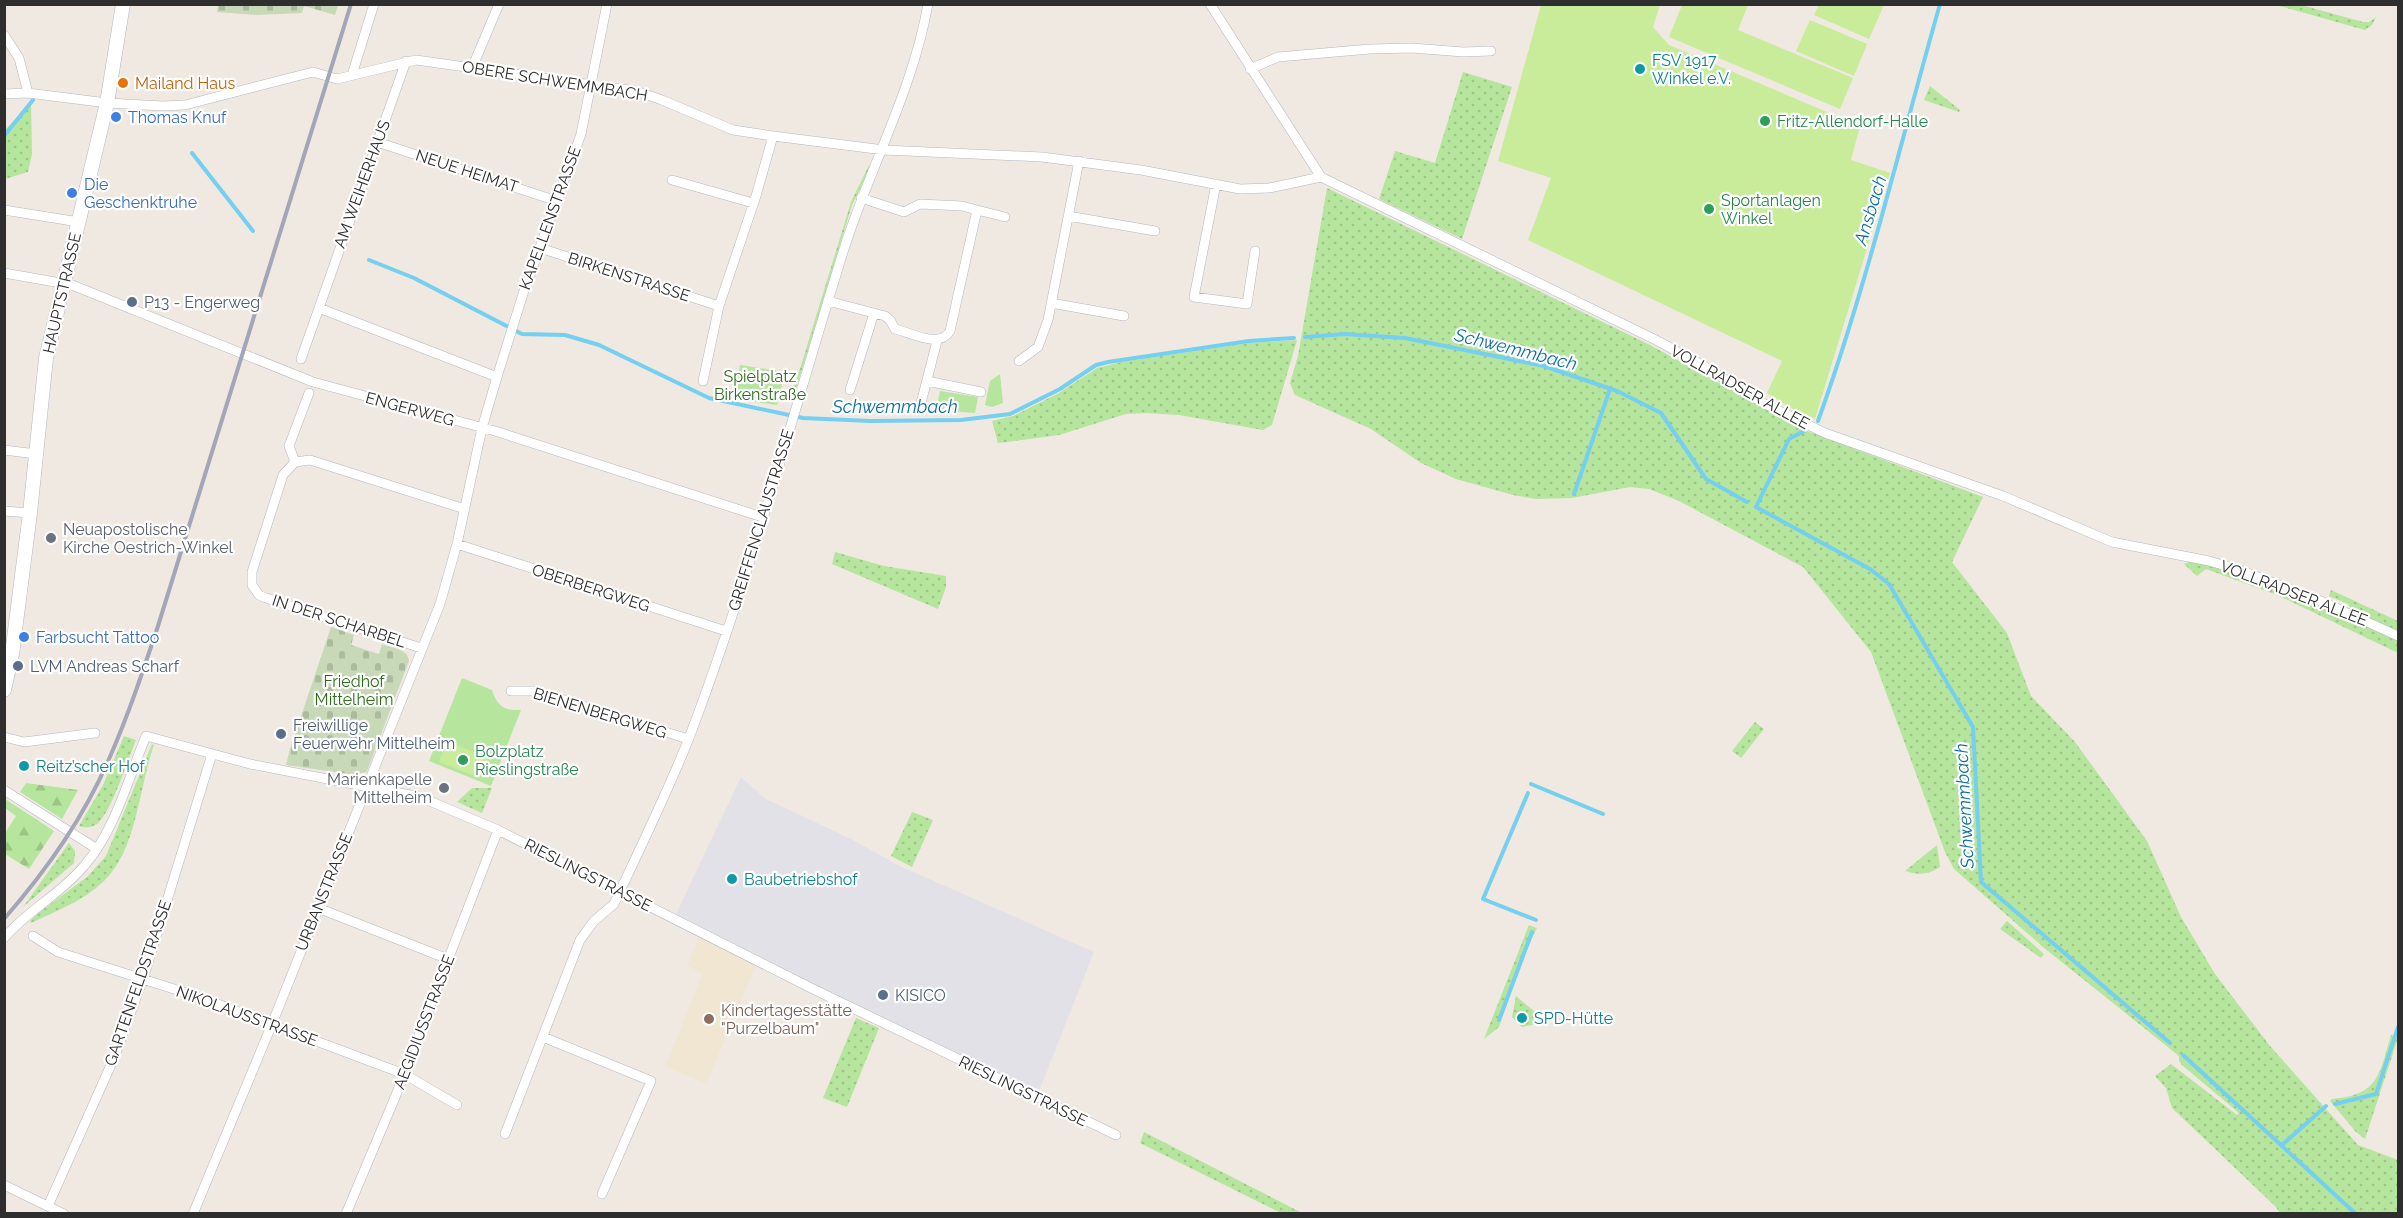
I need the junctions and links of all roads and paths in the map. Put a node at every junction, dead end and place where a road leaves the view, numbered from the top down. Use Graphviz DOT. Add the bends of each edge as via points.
graph roads {
  1 [pos="123,4"];
  2 [pos="374,4"];
  3 [pos="499,4"];
  4 [pos="607,4"];
  5 [pos="928,4"];
  6 [pos="1210,4"];
  7 [pos="4,35"];
  8 [pos="1491,51"];
  9 [pos="406,61"];
  10 [pos="472,68"];
  11 [pos="1250,69"];
  12 [pos="352,75"];
  13 [pos="589,85"];
  14 [pos="28,93"];
  15 [pos="4,94"];
  16 [pos="107,103"];
  17 [pos="772,136"];
  18 [pos="377,142"];
  19 [pos="884,150"];
  20 [pos="1079,161"];
  21 [pos="1321,177"];
  22 [pos="672,180"];
  23 [pos="1216,184"];
  24 [pos="861,198"];
  25 [pos="557,201"];
  26 [pos="753,203"];
  27 [pos="4,210"];
  28 [pos="977,210"];
  29 [pos="1068,216"];
  30 [pos="1005,217"];
  31 [pos="79,222"];
  32 [pos="1155,231"];
  33 [pos="540,248"];
  34 [pos="1255,252"];
  35 [pos="4,273"];
  36 [pos="64,283"];
  37 [pos="828,301"];
  38 [pos="1051,303"];
  39 [pos="719,306"];
  40 [pos="319,308"];
  41 [pos="874,313"];
  42 [pos="1124,316"];
  43 [pos="937,341"];
  44 [pos="301,359"];
  45 [pos="1019,361"];
  46 [pos="497,377"];
  47 [pos="703,381"];
  48 [pos="927,381"];
  49 [pos="850,390"];
  50 [pos="981,392"];
  51 [pos="309,393"];
  52 [pos="920,407"];
  53 [pos="482,428"];
  54 [pos="4,450"];
  55 [pos="36,454"];
  56 [pos="295,462"];
  57 [pos="465,509"];
  58 [pos="4,511"];
  59 [pos="30,513"];
  60 [pos="762,517"];
  61 [pos="456,544"];
  62 [pos="726,631"];
  63 [pos="2398,636"];
  64 [pos="421,648"];
  65 [pos="8,652"];
  66 [pos="4,690"];
  67 [pos="511,690"];
  68 [pos="95,733"];
  69 [pos="4,737"];
  70 [pos="688,740"];
  71 [pos="212,754"];
  72 [pos="367,786"];
  73 [pos="4,790"];
  74 [pos="498,830"];
  75 [pos="97,849"];
  76 [pos="620,892"];
  77 [pos="318,908"];
  78 [pos="33,936"];
  79 [pos="4,938"];
  80 [pos="448,959"];
  81 [pos="142,979"];
  82 [pos="272,1024"];
  83 [pos="543,1037"];
  84 [pos="404,1074"];
  85 [pos="457,1105"];
  86 [pos="505,1134"];
  87 [pos="1116,1135"];
  88 [pos="4,1185"];
  89 [pos="602,1194"];
  90 [pos="48,1206"];
  91 [pos="64,1214"];
  92 [pos="193,1214"];
  93 [pos="346,1214"];
  1 -- 16 [label="main road, HAUPTSTRASSE"];
  2 -- 12 [label="street"];
  3 -- 10 [label="street"];
  4 -- 13 [label="street, KAPELLENSTRASSE"];
  5 -- 19 [label="street, GREIFFENCLAUSTRASSE"];
  6 -- 11 [label="street"];
  7 -- 14 [label="street" via="19,58"];
  8 -- 11 [label="street" via="1370,49 1278,57"];
  9 -- 10 [label="street, OBERE SCHWEMMBACH"];
  9 -- 12 [label="street, OBERE SCHWEMMBACH"];
  9 -- 18 [label="street, AM WEIHERHAUS"];
  10 -- 13 [label="street, OBERE SCHWEMMBACH"];
  11 -- 21 [label="street"];
  12 -- 16 [label="street, OBERE SCHWEMMBACH" via="337,79 313,72 185,105"];
  13 -- 17 [label="street, OBERE SCHWEMMBACH" via="645,94 733,130"];
  13 -- 25 [label="street, KAPELLENSTRASSE" via="580,134"];
  14 -- 15 [label="street, OBERE SCHWEMMBACH"];
  14 -- 16 [label="street, OBERE SCHWEMMBACH"];
  16 -- 31 [label="main road, HAUPTSTRASSE"];
  17 -- 19 [label="street, OBERE SCHWEMMBACH"];
  17 -- 26 [label="street"];
  18 -- 25 [label="street, NEUE HEIMAT"];
  18 -- 40 [label="street, AM WEIHERHAUS"];
  19 -- 20 [label="street, OBERE SCHWEMMBACH"];
  19 -- 24 [label="street, GREIFFENCLAUSTRASSE"];
  20 -- 23 [label="street, OBERE SCHWEMMBACH"];
  20 -- 29 [label="street"];
  21 -- 23 [label="street, OBERE SCHWEMMBACH" via="1269,188 1240,189"];
  21 -- 63 [label="street, VOLLRADSER ALLEE" via="1665,345 1772,408 1825,434 2003,496 2112,542 2240,570"];
  22 -- 26 [label="street"];
  23 -- 34 [label="street" via="1194,297 1247,304"];
  24 -- 28 [label="street" via="904,212 920,204"];
  24 -- 37 [label="street, GREIFFENCLAUSTRASSE"];
  25 -- 33 [label="street, KAPELLENSTRASSE"];
  26 -- 39 [label="street"];
  27 -- 31 [label="street"];
  28 -- 30 [label="street"];
  28 -- 43 [label="street" via="950,332"];
  29 -- 32 [label="street"];
  29 -- 38 [label="street"];
  31 -- 36 [label="main road, HAUPTSTRASSE"];
  33 -- 39 [label="street, BIRKENSTRASSE"];
  33 -- 46 [label="street, KAPELLENSTRASSE"];
  35 -- 36 [label="street, ENGERWEG"];
  36 -- 53 [label="street, ENGERWEG" via="313,382"];
  36 -- 55 [label="main road, HAUPTSTRASSE" via="46,358"];
  37 -- 41 [label="street"];
  37 -- 60 [label="street, GREIFFENCLAUSTRASSE"];
  38 -- 42 [label="street"];
  38 -- 45 [label="street" via="1038,347"];
  39 -- 47 [label="street"];
  40 -- 44 [label="street, AM WEIHERHAUS"];
  40 -- 46 [label="street"];
  41 -- 43 [label="street" via="890,320 895,328"];
  41 -- 49 [label="street"];
  43 -- 48 [label="street"];
  46 -- 53 [label="street, KAPELLENSTRASSE"];
  48 -- 50 [label="street"];
  48 -- 52 [label="street"];
  51 -- 56 [label="street" via="289,446"];
  53 -- 57 [label="street, URBANSTRASSE"];
  53 -- 60 [label="street, ENGERWEG"];
  54 -- 55 [label="street"];
  55 -- 59 [label="main road, HAUPTSTRASSE"];
  56 -- 57 [label="street" via="310,460"];
  56 -- 64 [label="street, IN DER SCHARBEL" via="283,475 250,579 254,590 266,598"];
  57 -- 61 [label="street, URBANSTRASSE"];
  58 -- 59 [label="street"];
  59 -- 65 [label="main road, HAUPTSTRASSE"];
  60 -- 62 [label="street, GREIFFENCLAUSTRASSE"];
  61 -- 62 [label="street, OBERBERGWEG"];
  61 -- 64 [label="street, URBANSTRASSE" via="440,604"];
  62 -- 70 [label="street, GREIFFENCLAUSTRASSE"];
  64 -- 72 [label="street, URBANSTRASSE"];
  65 -- 66 [label="main road, HAUPTSTRASSE"];
  67 -- 70 [label="street, BIENENBERGWEG" via="536,691"];
  68 -- 69 [label="street" via="24,742"];
  70 -- 76 [label="street, GREIFFENCLAUSTRASSE"];
  71 -- 72 [label="street, RIESLINGSTRASSE"];
  71 -- 75 [label="street, RIESLINGSTRASSE" via="146,736"];
  71 -- 81 [label="street, GARTENFELDSTRASSE"];
  72 -- 74 [label="street, RIESLINGSTRASSE" via="420,797"];
  72 -- 77 [label="street, URBANSTRASSE"];
  73 -- 75 [label="street"];
  74 -- 76 [label="street, RIESLINGSTRASSE"];
  74 -- 80 [label="street, AEGIDIUSSTRASSE"];
  75 -- 79 [label="street, RIESLINGSTRASSE" via="78,873 21,919"];
  76 -- 83 [label="street, GREIFFENCLAUSTRASSE" via="614,904 580,940"];
  76 -- 87 [label="street, RIESLINGSTRASSE"];
  77 -- 80 [label="street"];
  77 -- 82 [label="street, URBANSTRASSE"];
  78 -- 81 [label="street, NIKOLAUSSTRASSE" via="58,952"];
  80 -- 84 [label="street, AEGIDIUSSTRASSE"];
  81 -- 82 [label="street, NIKOLAUSSTRASSE"];
  81 -- 90 [label="street, GARTENFELDSTRASSE" via="106,1077"];
  82 -- 84 [label="street, NIKOLAUSSTRASSE"];
  82 -- 92 [label="street, URBANSTRASSE"];
  83 -- 86 [label="street, GREIFFENCLAUSTRASSE"];
  83 -- 89 [label="street" via="651,1081"];
  84 -- 85 [label="street, NIKOLAUSSTRASSE"];
  84 -- 93 [label="street, AEGIDIUSSTRASSE"];
  88 -- 90 [label="street"];
  90 -- 91 [label="street"];
}
